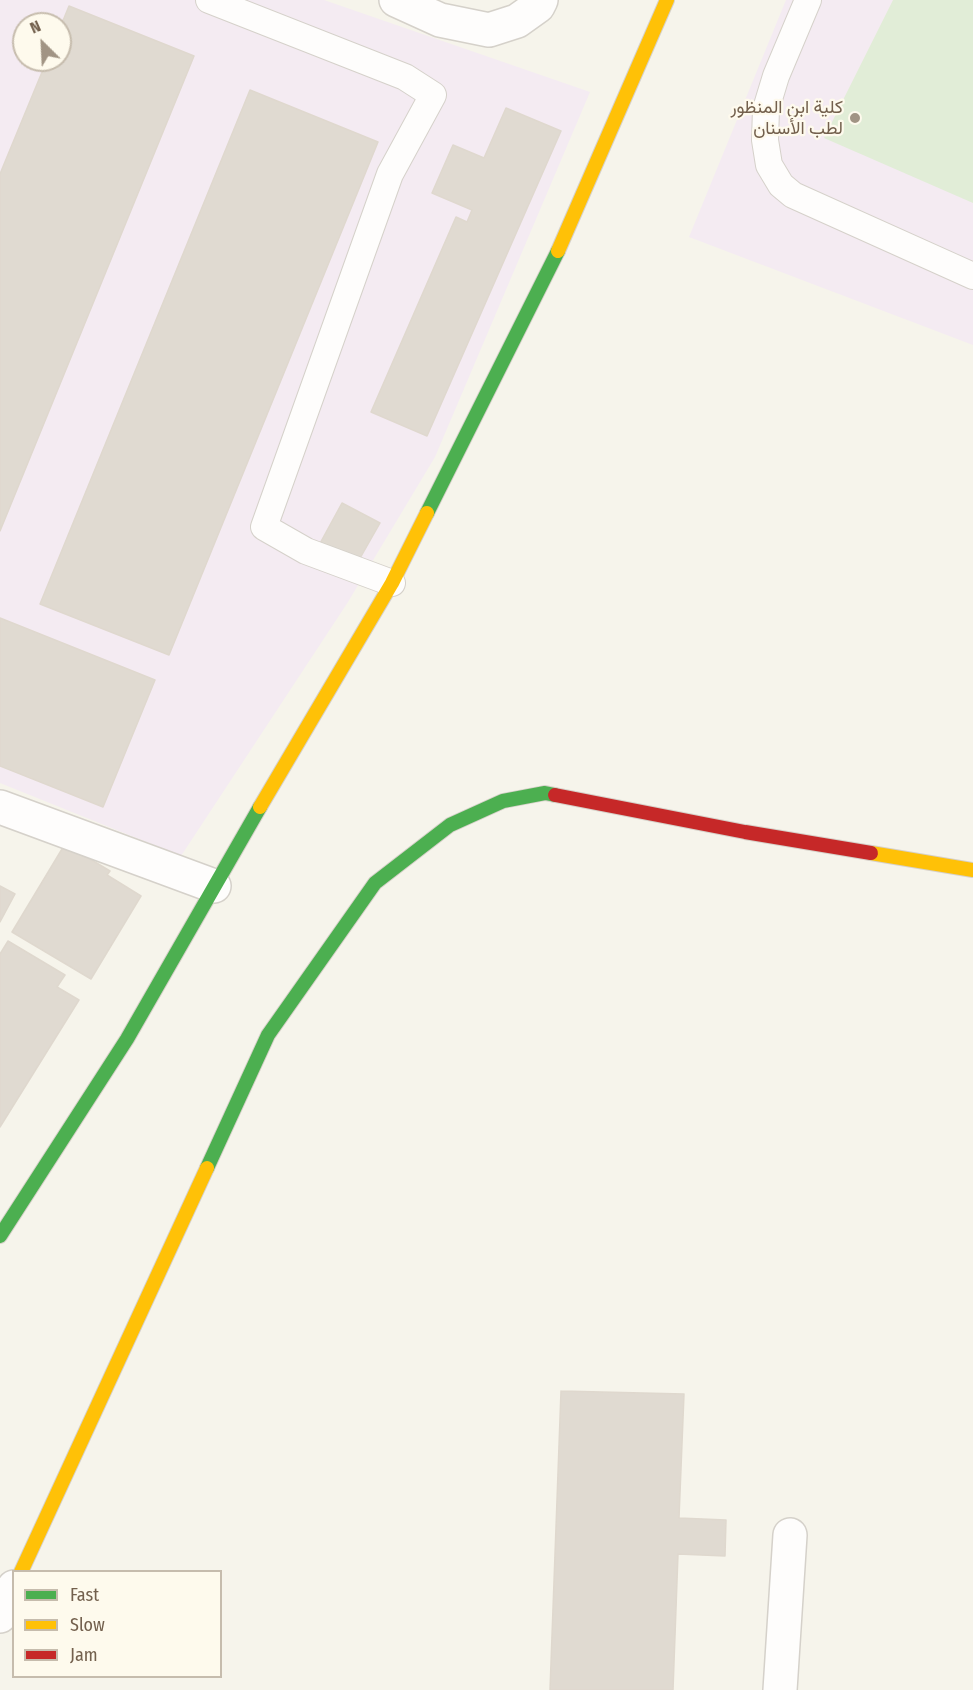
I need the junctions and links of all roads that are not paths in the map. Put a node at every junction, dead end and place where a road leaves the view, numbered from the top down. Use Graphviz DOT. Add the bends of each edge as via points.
graph roads {
  1 [pos="209,0"];
  2 [pos="396,0"];
  3 [pos="541,0"];
  4 [pos="667,0"];
  5 [pos="808,0"];
  6 [pos="973,276"];
  7 [pos="392,583"];
  8 [pos="0,807"];
  9 [pos="973,870"];
  10 [pos="214,886"];
  11 [pos="0,1236"];
  12 [pos="790,1535"];
  13 [pos="22,1570"];
  14 [pos="12,1591"];
  15 [pos="0,1616"];
  16 [pos="780,1690"];
  1 -- 7 [label="lane" via="405,77 433,95 390,174 264,526 306,550"];
  2 -- 3 [label="street" via="440,20 489,30 517,21"];
  4 -- 7 [label="main road" via="565,238"];
  5 -- 6 [label="lane" via="766,108 769,165 793,195"];
  7 -- 10 [label="main road"];
  8 -- 10 [label="street"];
  9 -- 13 [label="main road" via="545,793 503,801 450,825 375,883 268,1035"];
  10 -- 11 [label="main road" via="127,1039"];
  12 -- 16 [label="street"];
  14 -- 15 [label="street"];
}
